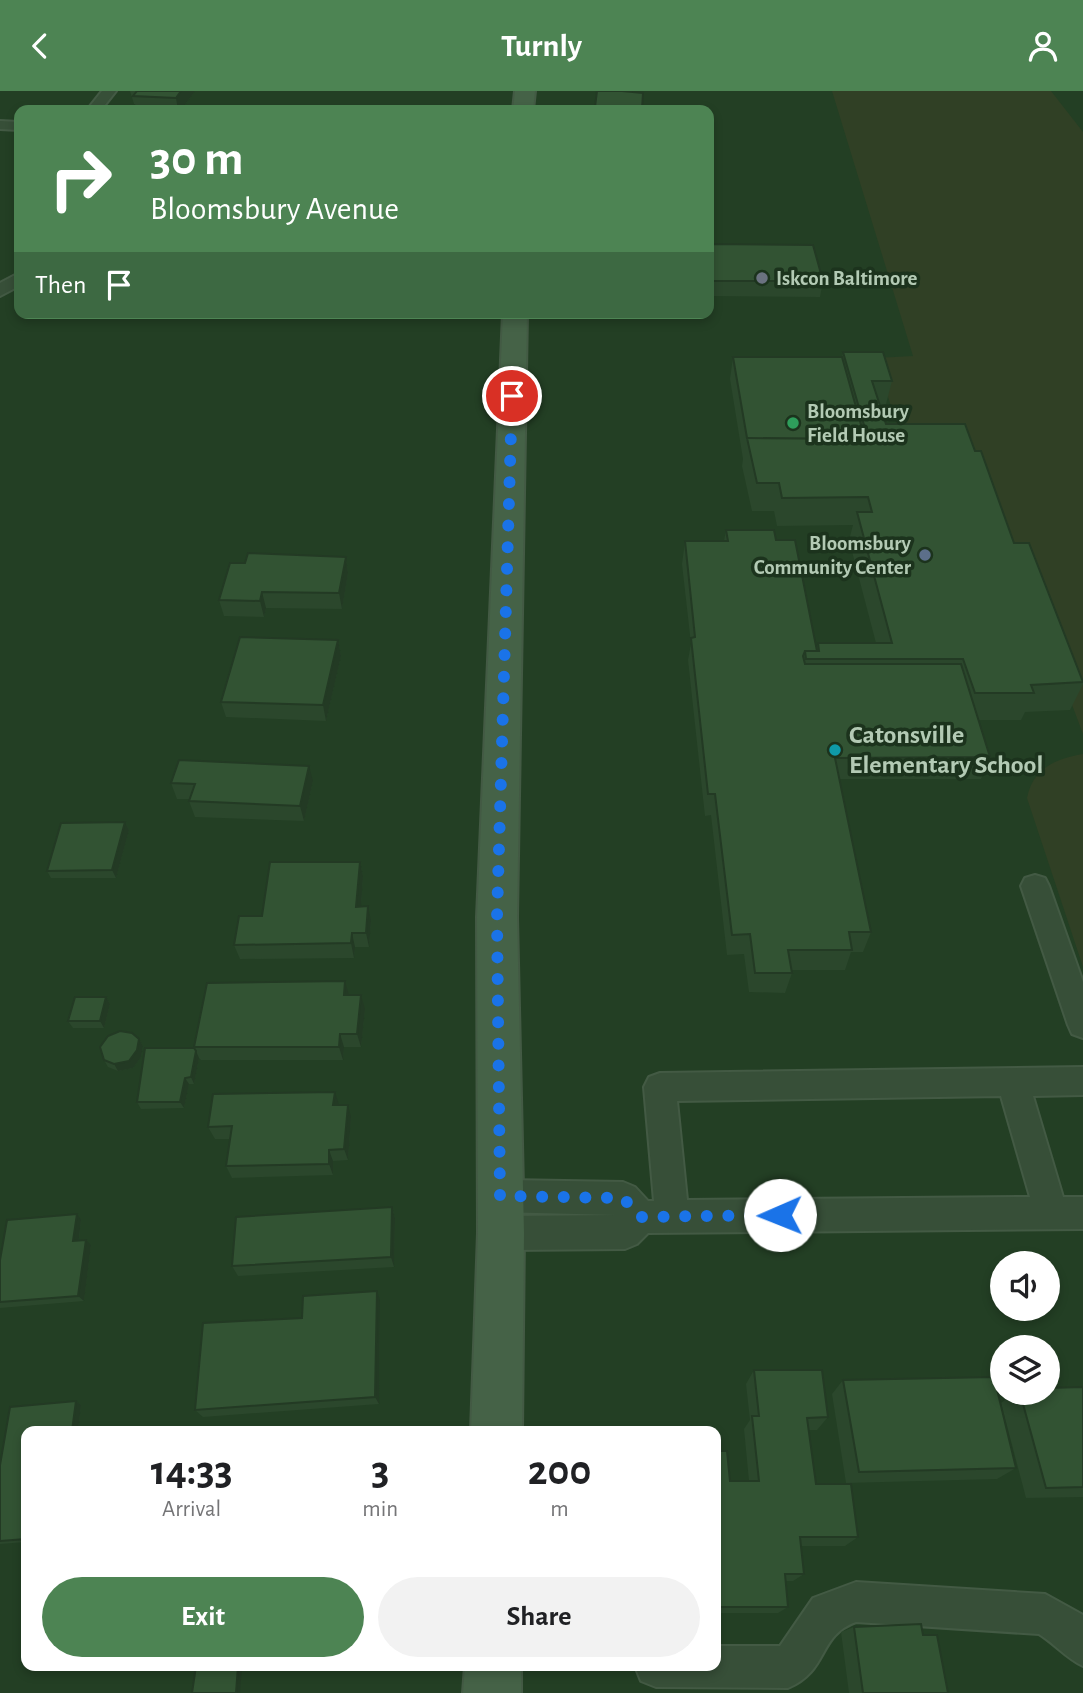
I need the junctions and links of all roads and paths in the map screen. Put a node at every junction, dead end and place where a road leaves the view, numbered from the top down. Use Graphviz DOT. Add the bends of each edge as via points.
graph roads {
  1 [pos="109,91"];
  2 [pos="98,105"];
  3 [pos="514,319"];
  4 [pos="1035,886"];
  5 [pos="1083,1025"];
  6 [pos="1083,1081"];
  7 [pos="1013,1082"];
  8 [pos="1067,1213"];
  9 [pos="501,1215"];
  10 [pos="657,1217"];
  11 [pos="496,1426"];
  12 [pos="1083,1645"];
  13 [pos="721,1666"];
  14 [pos="493,1671"];
  15 [pos="492,1693"];
  1 -- 2 [label="lane"];
  3 -- 9 [label="main road" via="497,917"];
  4 -- 5 [label="lane"];
  6 -- 7 [label="lane"];
  7 -- 8 [label="lane"];
  7 -- 10 [label="lane" via="660,1087"];
  8 -- 10 [label="lane"];
  9 -- 10 [label="lane" via="625,1232"];
  9 -- 11 [label="main road"];
  12 -- 13 [label="lane" via="1073,1632 1045,1614 856,1602 827,1612 801,1655 788,1667"];
  14 -- 15 [label="main road"];
}
